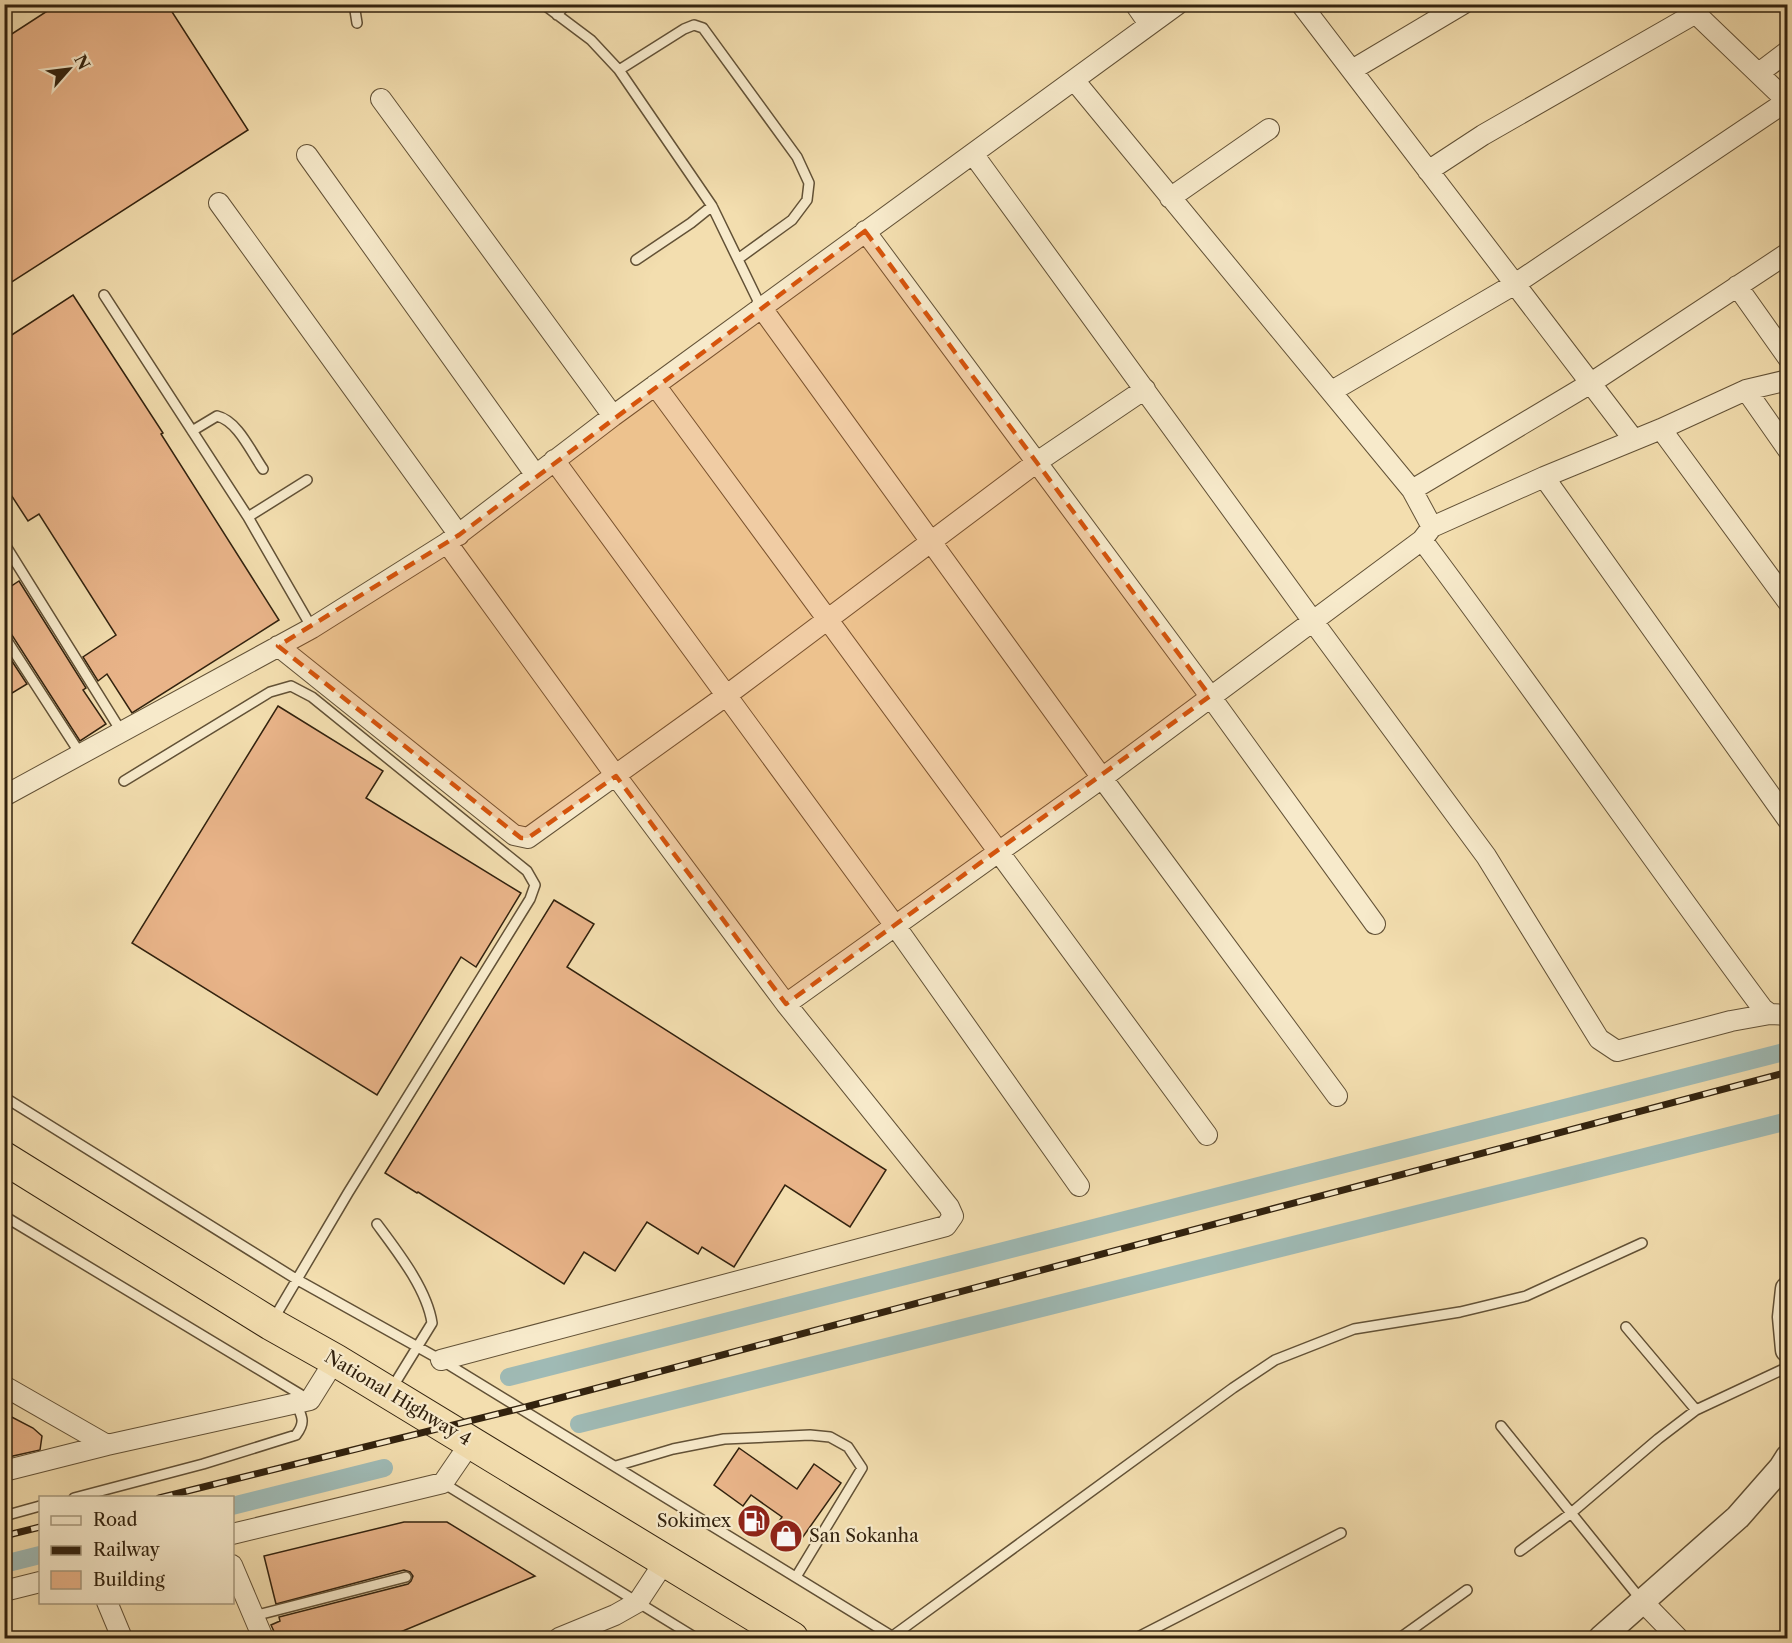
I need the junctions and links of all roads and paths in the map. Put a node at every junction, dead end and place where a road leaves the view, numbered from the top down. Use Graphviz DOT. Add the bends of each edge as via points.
graph roads {
  1 [pos="354,4"];
  2 [pos="543,4"];
  3 [pos="566,4"];
  4 [pos="1135,4"];
  5 [pos="1178,4"];
  6 [pos="1301,4"];
  7 [pos="1463,4"];
  8 [pos="1692,9"];
  9 [pos="557,15"];
  10 [pos="357,23"];
  11 [pos="1149,24"];
  12 [pos="1788,51"];
  13 [pos="619,70"];
  14 [pos="1352,70"];
  15 [pos="1760,73"];
  16 [pos="1074,80"];
  17 [pos="381,99"];
  18 [pos="1787,102"];
  19 [pos="1269,129"];
  20 [pos="973,154"];
  21 [pos="307,155"];
  22 [pos="1428,171"];
  23 [pos="1170,198"];
  24 [pos="219,203"];
  25 [pos="712,206"];
  26 [pos="865,231"];
  27 [pos="1788,253"];
  28 [pos="738,259"];
  29 [pos="636,260"];
  30 [pos="1515,284"];
  31 [pos="1737,286"];
  32 [pos="104,295"];
  33 [pos="761,307"];
  34 [pos="1788,358"];
  35 [pos="1788,380"];
  36 [pos="1591,383"];
  37 [pos="655,386"];
  38 [pos="1145,389"];
  39 [pos="1746,390"];
  40 [pos="1332,391"];
  41 [pos="613,416"];
  42 [pos="1661,429"];
  43 [pos="192,431"];
  44 [pos="1634,440"];
  45 [pos="1788,450"];
  46 [pos="554,460"];
  47 [pos="1037,462"];
  48 [pos="263,469"];
  49 [pos="535,474"];
  50 [pos="1544,477"];
  51 [pos="307,480"];
  52 [pos="1412,490"];
  53 [pos="248,517"];
  54 [pos="1427,534"];
  55 [pos="453,539"];
  56 [pos="929,541"];
  57 [pos="7,548"];
  58 [pos="1788,602"];
  59 [pos="827,619"];
  60 [pos="1312,620"];
  61 [pos="312,628"];
  62 [pos="4,636"];
  63 [pos="278,646"];
  64 [pos="727,695"];
  65 [pos="1210,696"];
  66 [pos="121,731"];
  67 [pos="81,755"];
  68 [pos="616,776"];
  69 [pos="1102,778"];
  70 [pos="124,781"];
  71 [pos="4,796"];
  72 [pos="1788,820"];
  73 [pos="998,852"];
  74 [pos="1375,924"];
  75 [pos="896,927"];
  76 [pos="786,1004"];
  77 [pos="1779,1014"];
  78 [pos="4,1096"];
  79 [pos="1337,1096"];
  80 [pos="1207,1135"];
  81 [pos="4,1158"];
  82 [pos="1079,1186"];
  83 [pos="4,1216"];
  84 [pos="377,1224"];
  85 [pos="1642,1243"];
  86 [pos="296,1279"];
  87 [pos="1788,1289"];
  88 [pos="271,1324"];
  89 [pos="1626,1327"];
  90 [pos="418,1347"];
  91 [pos="1788,1350"];
  92 [pos="441,1359"];
  93 [pos="335,1360"];
  94 [pos="1788,1367"];
  95 [pos="4,1386"];
  96 [pos="389,1393"];
  97 [pos="303,1401"];
  98 [pos="1696,1410"];
  99 [pos="1501,1426"];
  100 [pos="471,1442"];
  101 [pos="107,1445"];
  102 [pos="1788,1457"];
  103 [pos="616,1466"];
  104 [pos="4,1471"];
  105 [pos="443,1483"];
  106 [pos="78,1496"];
  107 [pos="39,1506"];
  108 [pos="1570,1514"];
  109 [pos="4,1516"];
  110 [pos="1341,1533"];
  111 [pos="234,1534"];
  112 [pos="1520,1551"];
  113 [pos="664,1561"];
  114 [pos="234,1570"];
  115 [pos="406,1577"];
  116 [pos="796,1577"];
  117 [pos="39,1582"];
  118 [pos="1467,1590"];
  119 [pos="4,1591"];
  120 [pos="1642,1601"];
  121 [pos="638,1602"];
  122 [pos="108,1604"];
  123 [pos="254,1616"];
  124 [pos="122,1638"];
  125 [pos="263,1638"];
  126 [pos="559,1638"];
  127 [pos="696,1638"];
  128 [pos="792,1638"];
  129 [pos="892,1638"];
  130 [pos="1136,1638"];
  131 [pos="1400,1638"];
  132 [pos="1601,1638"];
  133 [pos="1678,1638"];
  1 -- 10 [label="lane"];
  2 -- 9 [label="lane"];
  3 -- 9 [label="lane"];
  4 -- 11 [label="street"];
  5 -- 11 [label="street"];
  6 -- 14 [label="street"];
  7 -- 14 [label="street"];
  8 -- 15 [label="street"];
  8 -- 22 [label="street"];
  9 -- 13 [label="lane" via="591,40"];
  11 -- 16 [label="street"];
  12 -- 15 [label="street"];
  13 -- 25 [label="lane"];
  13 -- 28 [label="lane" via="684,29 693,25 703,28 797,157 809,183 807,200 792,220"];
  14 -- 22 [label="street"];
  15 -- 18 [label="street"];
  16 -- 20 [label="street"];
  16 -- 23 [label="street"];
  17 -- 41 [label="street"];
  18 -- 30 [label="street"];
  19 -- 23 [label="street"];
  20 -- 26 [label="street"];
  20 -- 38 [label="street"];
  21 -- 49 [label="street"];
  22 -- 30 [label="street"];
  23 -- 40 [label="street"];
  24 -- 55 [label="street"];
  25 -- 28 [label="lane"];
  25 -- 29 [label="lane"];
  26 -- 33 [label="street"];
  26 -- 47 [label="street"];
  27 -- 31 [label="street"];
  28 -- 33 [label="lane"];
  30 -- 36 [label="street"];
  30 -- 40 [label="street"];
  31 -- 34 [label="street"];
  31 -- 36 [label="street"];
  32 -- 43 [label="lane"];
  33 -- 37 [label="street"];
  33 -- 56 [label="street"];
  35 -- 39 [label="street"];
  36 -- 44 [label="street"];
  36 -- 52 [label="street"];
  37 -- 41 [label="street"];
  37 -- 59 [label="street"];
  38 -- 47 [label="street"];
  38 -- 60 [label="street"];
  39 -- 42 [label="street"];
  39 -- 45 [label="street"];
  40 -- 52 [label="street"];
  41 -- 46 [label="street"];
  42 -- 44 [label="street"];
  42 -- 58 [label="street"];
  43 -- 48 [label="lane" via="217,416 224,418 234,426"];
  43 -- 53 [label="lane"];
  44 -- 50 [label="street"];
  46 -- 49 [label="street"];
  46 -- 64 [label="street"];
  47 -- 56 [label="street"];
  47 -- 65 [label="street"];
  49 -- 55 [label="street"];
  50 -- 54 [label="street"];
  50 -- 72 [label="street"];
  51 -- 53 [label="lane"];
  52 -- 54 [label="street"];
  53 -- 61 [label="lane"];
  54 -- 60 [label="street"];
  54 -- 77 [label="street" via="1694,916 1763,1009"];
  55 -- 61 [label="street"];
  55 -- 68 [label="street"];
  56 -- 59 [label="street"];
  56 -- 69 [label="street"];
  57 -- 66 [label="lane"];
  59 -- 64 [label="street"];
  59 -- 73 [label="street"];
  60 -- 65 [label="street"];
  60 -- 77 [label="street" via="1486,856 1599,1039 1617,1051 1731,1021"];
  61 -- 63 [label="street"];
  62 -- 67 [label="lane"];
  63 -- 66 [label="street"];
  63 -- 68 [label="street" via="513,835 528,838"];
  64 -- 68 [label="street"];
  64 -- 75 [label="street"];
  65 -- 69 [label="street"];
  65 -- 74 [label="street"];
  66 -- 67 [label="street"];
  67 -- 71 [label="street"];
  68 -- 76 [label="street"];
  69 -- 73 [label="street"];
  69 -- 79 [label="street"];
  70 -- 86 [label="lane" via="270,692 291,686 312,697 527,871 535,885 531,899"];
  73 -- 75 [label="street"];
  73 -- 80 [label="street"];
  75 -- 76 [label="street"];
  75 -- 82 [label="street"];
  76 -- 92 [label="street" via="949,1207 953,1216 946,1226"];
  78 -- 86 [label="lane"];
  81 -- 88 [label="highway, National Highway 4"];
  83 -- 97 [label="lane"];
  84 -- 90 [label="lane" via="404,1262 430,1310 432,1323"];
  85 -- 129 [label="lane" via="1526,1296 1460,1312 1354,1329 1275,1360"];
  86 -- 88 [label="lane"];
  86 -- 90 [label="lane"];
  87 -- 91 [label="street"];
  88 -- 93 [label="highway, National Highway 4"];
  89 -- 98 [label="lane"];
  90 -- 92 [label="lane"];
  90 -- 96 [label="lane"];
  92 -- 103 [label="lane"];
  93 -- 96 [label="highway, National Highway 4"];
  93 -- 97 [label="street"];
  94 -- 98 [label="lane"];
  95 -- 101 [label="street"];
  96 -- 100 [label="highway, National Highway 4"];
  97 -- 101 [label="street"];
  97 -- 106 [label="lane" via="302,1427 296,1435"];
  98 -- 108 [label="lane"];
  99 -- 108 [label="lane"];
  100 -- 105 [label="street"];
  100 -- 113 [label="highway, National Highway 4"];
  101 -- 104 [label="street"];
  102 -- 120 [label="street" via="1738,1517"];
  103 -- 116 [label="lane"];
  103 -- 116 [label="lane" via="724,1439 810,1435 830,1437 848,1447 862,1468"];
  105 -- 111 [label="street"];
  105 -- 121 [label="lane"];
  107 -- 109 [label="lane"];
  108 -- 112 [label="lane"];
  108 -- 120 [label="lane"];
  110 -- 130 [label="lane"];
  113 -- 121 [label="street"];
  113 -- 128 [label="highway, National Highway 4"];
  114 -- 123 [label="street"];
  115 -- 123 [label="lane"];
  116 -- 129 [label="lane"];
  117 -- 119 [label="street"];
  118 -- 131 [label="lane"];
  120 -- 132 [label="street"];
  120 -- 133 [label="street"];
  121 -- 126 [label="street"];
  121 -- 127 [label="lane"];
  122 -- 124 [label="street"];
  123 -- 125 [label="street"];
}
